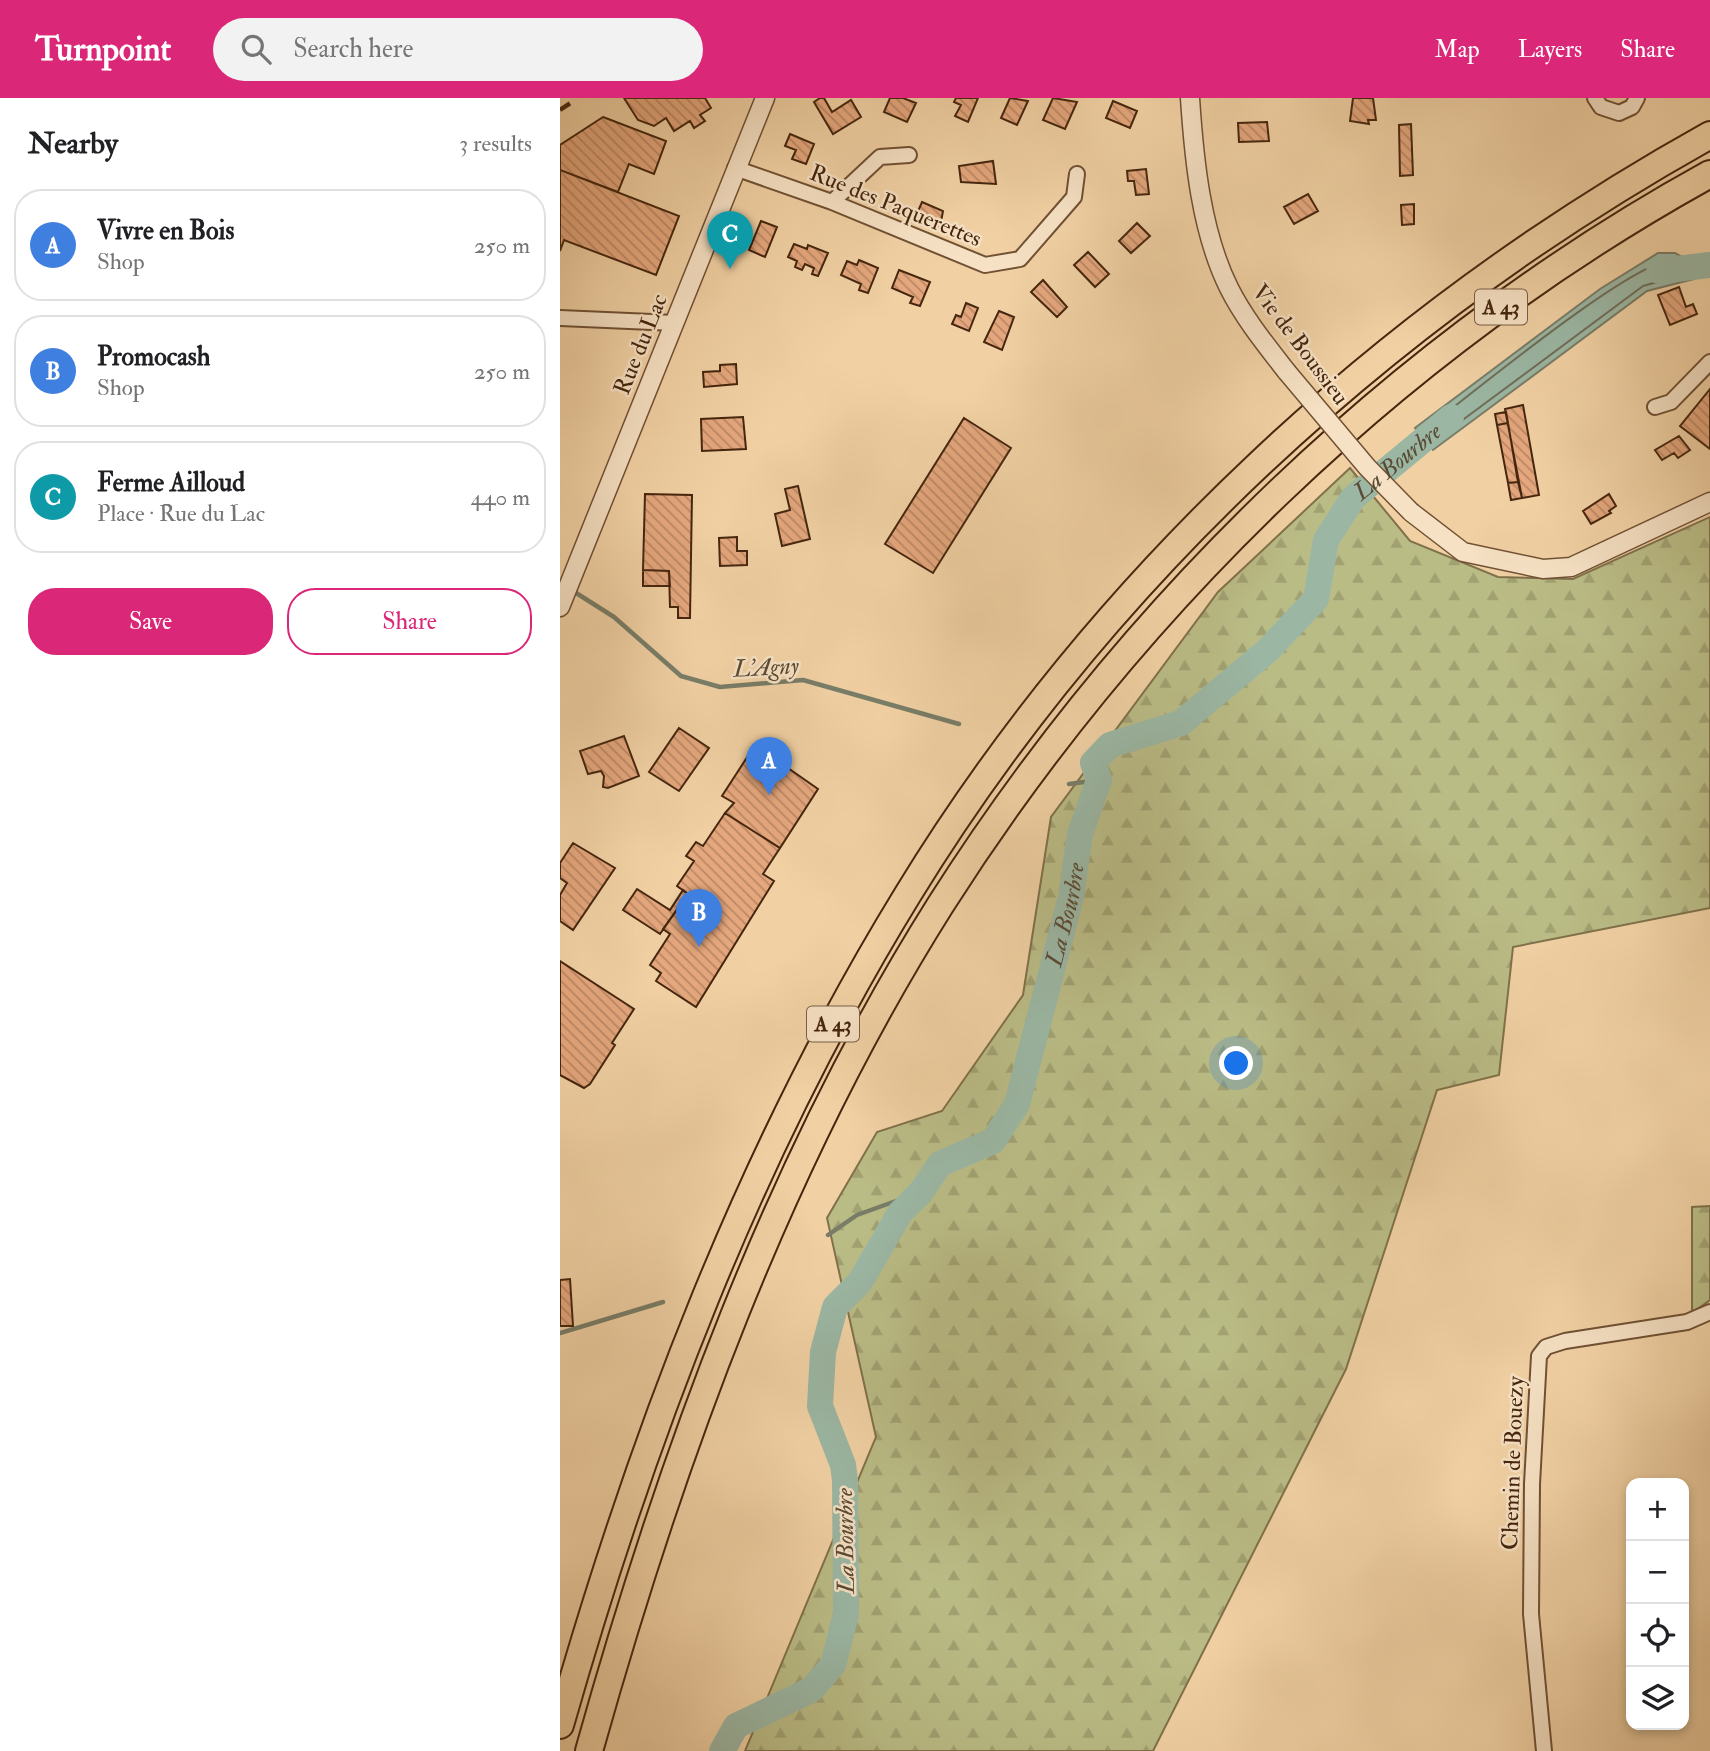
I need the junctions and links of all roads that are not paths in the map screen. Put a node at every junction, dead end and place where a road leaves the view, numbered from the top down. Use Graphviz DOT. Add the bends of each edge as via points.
graph roads {
  1 [pos="765,98"];
  2 [pos="1190,98"];
  3 [pos="1595,98"];
  4 [pos="1637,98"];
  5 [pos="1710,135"];
  6 [pos="909,155"];
  7 [pos="735,167"];
  8 [pos="1077,173"];
  9 [pos="1710,174"];
  10 [pos="832,202"];
  11 [pos="560,318"];
  12 [pos="675,323"];
  13 [pos="1710,362"];
  14 [pos="1655,407"];
  15 [pos="1710,502"];
  16 [pos="561,603"];
  17 [pos="1710,1312"];
  18 [pos="560,1725"];
  19 [pos="589,1751"];
  20 [pos="1544,1751"];
  1 -- 7 [label="street, Rue du Lac"];
  2 -- 15 [label="street, Vie de Boussieu, bridge" via="1204,204 1218,261 1242,311 1287,372 1410,512 1463,552 1543,569 1571,567"];
  3 -- 4 [label="street" via="1601,107 1619,113 1632,107"];
  5 -- 18 [label="highway, A 43" via="1589,206 1497,268 1383,355 1277,447 1127,601 986,778 875,948 757,1177 638,1476"];
  6 -- 10 [label="street" via="880,158"];
  7 -- 10 [label="street, Rue des Paquerettes"];
  7 -- 12 [label="street, Rue du Lac"];
  8 -- 10 [label="street, Rue des Paquerettes" via="1074,197 1020,259 985,265"];
  9 -- 19 [label="highway, A 43" via="1511,300 1309,464 1159,615 1018,791 905,964 788,1191 741,1300 669,1492"];
  11 -- 12 [label="street"];
  12 -- 16 [label="street, Rue du Lac"];
  13 -- 14 [label="street" via="1671,402"];
  17 -- 20 [label="street, Chemin de Bouezy" via="1687,1322 1564,1341 1546,1347 1539,1356 1531,1614"];
}
